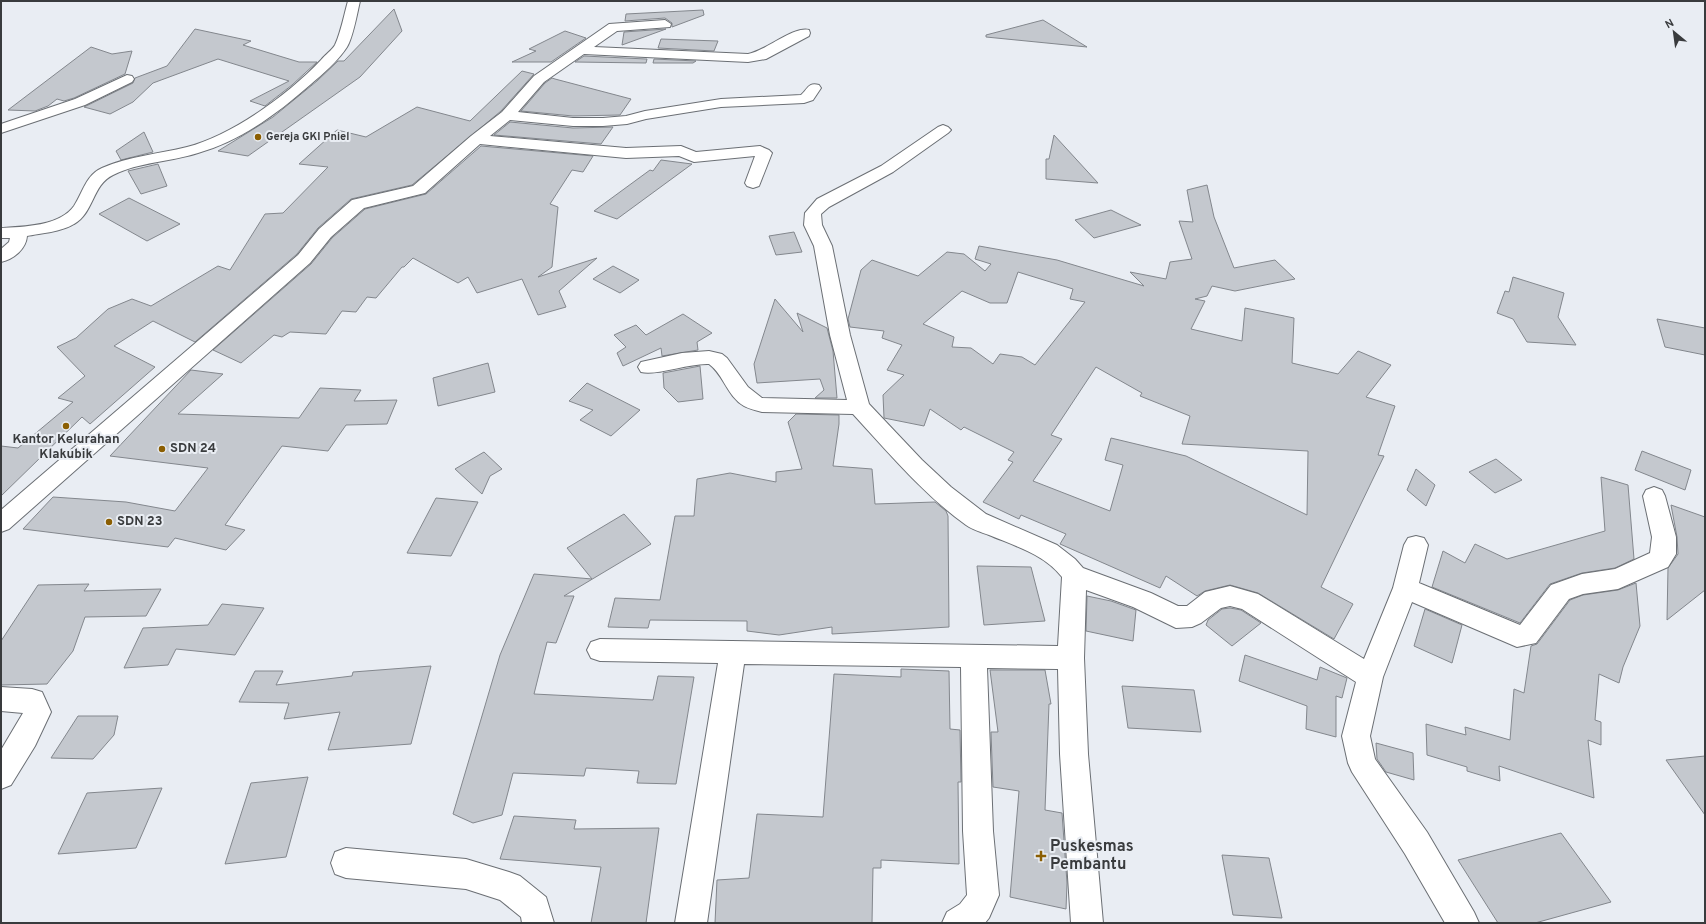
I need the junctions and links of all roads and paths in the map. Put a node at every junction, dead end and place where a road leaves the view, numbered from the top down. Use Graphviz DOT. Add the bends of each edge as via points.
graph roads {
  1 [pos="354,1"];
  2 [pos="665,24"];
  3 [pos="804,33"];
  4 [pos="579,50"];
  5 [pos="127,80"];
  6 [pos="814,88"];
  7 [pos="507,115"];
  8 [pos="1,129"];
  9 [pos="943,130"];
  10 [pos="476,139"];
  11 [pos="753,183"];
  12 [pos="19,232"];
  13 [pos="1,233"];
  14 [pos="1,257"];
  15 [pos="648,367"];
  16 [pos="859,407"];
  17 [pos="1654,496"];
  18 [pos="1,523"];
  19 [pos="1416,545"];
  20 [pos="1074,575"];
  21 [pos="1405,588"];
  22 [pos="600,650"];
  23 [pos="734,652"];
  24 [pos="974,656"];
  25 [pos="1071,658"];
  26 [pos="1370,677"];
  27 [pos="1,699"];
  28 [pos="1,776"];
  29 [pos="346,863"];
  30 [pos="538,923"];
  31 [pos="691,923"];
  32 [pos="958,923"];
  33 [pos="1087,923"];
  34 [pos="1463,923"];
  1 -- 12 [label="street" via="341,46 319,70 275,108 222,139 193,150 124,165 106,172 96,180 81,208 69,220"];
  2 -- 4 [label="street" via="614,27"];
  3 -- 4 [label="street" via="761,56 748,58"];
  4 -- 7 [label="street" via="539,79"];
  5 -- 8 [label="street" via="80,102"];
  6 -- 7 [label="street" via="804,99 721,103 627,120 573,122"];
  7 -- 10 [label="street"];
  9 -- 16 [label="street" via="887,169 823,203 813,213 813,225 823,246 840,335"];
  10 -- 11 [label="street" via="626,153 681,151 694,157 760,151 764,154"];
  10 -- 18 [label="street" via="419,190 405,195 375,199 358,204 350,210 325,233 304,259"];
  12 -- 13 [label="street"];
  12 -- 14 [label="street" via="18,244"];
  15 -- 16 [label="street" via="704,357 714,359 722,365 739,391 750,401 762,405"];
  16 -- 20 [label="street" via="916,469 955,504 977,520 1054,553"];
  17 -- 21 [label="street" via="1664,537 1664,554 1659,560 1618,579 1582,584 1560,592 1528,635 1517,636"];
  19 -- 21 [label="street"];
  20 -- 25 [label="street"];
  20 -- 26 [label="street" via="1142,600 1176,617 1192,616 1214,599 1230,596 1249,601"];
  21 -- 26 [label="street"];
  22 -- 23 [label="street"];
  23 -- 24 [label="street"];
  23 -- 31 [label="street"];
  24 -- 25 [label="street"];
  24 -- 32 [label="street" via="978,831 983,895 971,915"];
  25 -- 33 [label="street" via="1074,754"];
  26 -- 34 [label="street" via="1356,736 1362,763 1416,843"];
  27 -- 28 [label="street" via="32,701 37,712"];
  29 -- 30 [label="street" via="466,874 509,887 535,908"];
}
